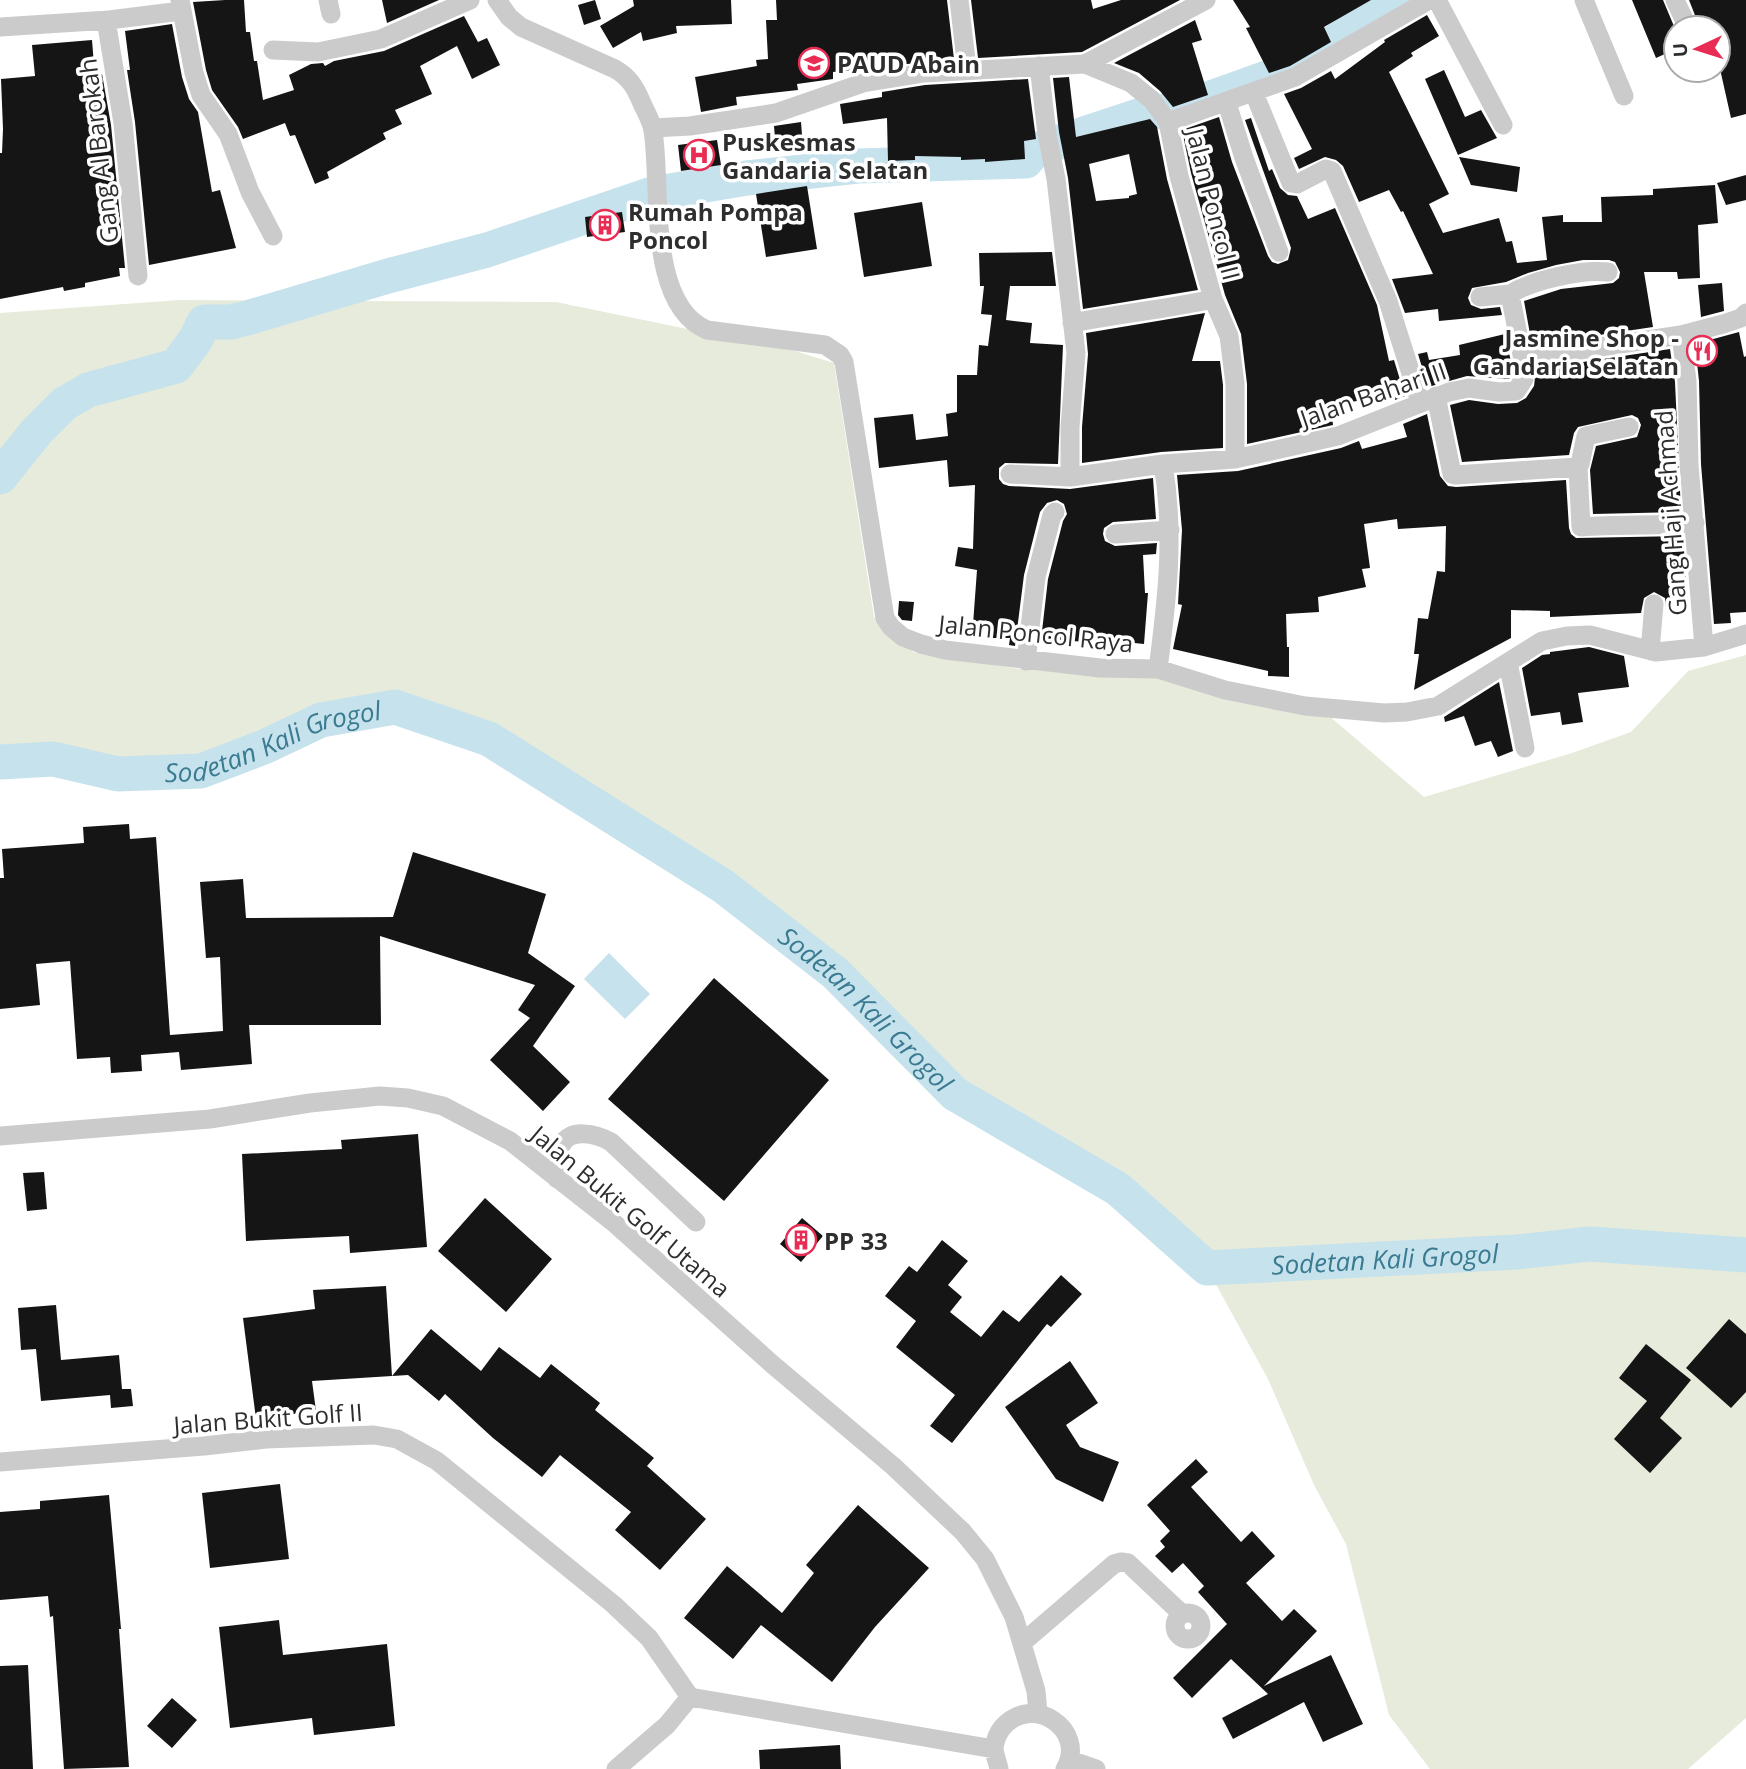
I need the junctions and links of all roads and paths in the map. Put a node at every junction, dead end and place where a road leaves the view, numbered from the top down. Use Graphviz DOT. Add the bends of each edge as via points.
graph roads {
  1 [pos="470,0"];
  2 [pos="496,0"];
  3 [pos="959,0"];
  4 [pos="1206,0"];
  5 [pos="1429,0"];
  6 [pos="1437,0"];
  7 [pos="1584,0"];
  8 [pos="181,5"];
  9 [pos="106,20"];
  10 [pos="0,27"];
  11 [pos="273,50"];
  12 [pos="1085,64"];
  13 [pos="1039,66"];
  14 [pos="967,69"];
  15 [pos="1254,93"];
  16 [pos="1624,96"];
  17 [pos="1227,103"];
  18 [pos="1164,115"];
  19 [pos="1503,125"];
  20 [pos="653,128"];
  21 [pos="273,236"];
  22 [pos="1279,252"];
  23 [pos="1608,272"];
  24 [pos="138,276"];
  25 [pos="1510,294"];
  26 [pos="1480,297"];
  27 [pos="1213,299"];
  28 [pos="1746,313"];
  29 [pos="1072,323"];
  30 [pos="1681,335"];
  31 [pos="1523,360"];
  32 [pos="1428,399"];
  33 [pos="1629,427"];
  34 [pos="1235,459"];
  35 [pos="1163,464"];
  36 [pos="1578,467"];
  37 [pos="1010,474"];
  38 [pos="1070,477"];
  39 [pos="1055,512"];
  40 [pos="1695,523"];
  41 [pos="1170,530"];
  42 [pos="1115,534"];
  43 [pos="1654,604"];
  44 [pos="1746,634"];
  45 [pos="1704,647"];
  46 [pos="1650,651"];
  47 [pos="1026,661"];
  48 [pos="1508,662"];
  49 [pos="1158,669"];
  50 [pos="1525,748"];
  51 [pos="0,1136"];
  52 [pos="557,1179"];
  53 [pos="696,1222"];
  54 [pos="0,1462"];
  55 [pos="1182,1614"];
  56 [pos="1022,1643"];
  57 [pos="690,1697"];
  58 [pos="1038,1713"];
  59 [pos="994,1749"];
  60 [pos="1067,1765"];
  61 [pos="616,1769"];
  62 [pos="999,1769"];
  63 [pos="1096,1769"];
  1 -- 11 [label="street" via="381,39 318,52"];
  2 -- 20 [label="street, Jalan Poncol Raya" via="521,27 624,74 635,86"];
  3 -- 14 [label="street"];
  4 -- 12 [label="street"];
  5 -- 15 [label="street" via="1295,76"];
  6 -- 19 [label="street"];
  7 -- 16 [label="street"];
  8 -- 9 [label="street"];
  8 -- 21 [label="street" via="201,95 228,134"];
  9 -- 10 [label="street"];
  9 -- 24 [label="street, Gang Al Barokah" via="124,123"];
  12 -- 13 [label="street, Jalan Poncol II"];
  12 -- 18 [label="street, Jalan Poncol II" via="1131,83"];
  13 -- 14 [label="street, Jalan Poncol II"];
  13 -- 29 [label="street"];
  14 -- 20 [label="street, Jalan Poncol II" via="876,80 776,113"];
  15 -- 17 [label="street"];
  15 -- 32 [label="street" via="1291,183 1326,169 1332,171"];
  17 -- 18 [label="street"];
  17 -- 22 [label="street"];
  18 -- 27 [label="street, Jalan Poncol II"];
  20 -- 47 [label="street, Jalan Poncol Raya" via="666,274 678,305 695,325 707,330 825,345 844,362 885,618 891,627 921,645"];
  23 -- 25 [label="street" via="1569,274"];
  25 -- 26 [label="street"];
  25 -- 31 [label="street"];
  27 -- 29 [label="street"];
  27 -- 34 [label="street, Jalan Poncol II" via="1229,336 1235,384"];
  28 -- 30 [label="street"];
  29 -- 38 [label="street" via="1076,353"];
  30 -- 31 [label="street"];
  30 -- 40 [label="street, Gang Haji Achmad"];
  31 -- 32 [label="street, Jalan Bahari II" via="1524,379 1516,391 1469,388"];
  32 -- 34 [label="street, Jalan Bahari II" via="1338,436"];
  32 -- 36 [label="street" via="1452,474"];
  33 -- 36 [label="street" via="1586,436"];
  34 -- 35 [label="street, Jalan Bahari II"];
  35 -- 38 [label="street, Jalan Bahari II"];
  35 -- 41 [label="street"];
  36 -- 40 [label="street" via="1581,527"];
  37 -- 38 [label="street, Jalan Bahari II"];
  39 -- 47 [label="street" via="1036,577"];
  40 -- 45 [label="street, Gang Haji Achmad"];
  41 -- 42 [label="street"];
  41 -- 49 [label="street"];
  43 -- 46 [label="street"];
  44 -- 45 [label="street, Jalan Poncol Raya"];
  45 -- 46 [label="street, Jalan Poncol Raya"];
  46 -- 48 [label="street, Jalan Poncol Raya" via="1579,634 1542,641"];
  47 -- 49 [label="street, Jalan Poncol Raya"];
  48 -- 49 [label="street, Jalan Poncol Raya" via="1449,700 1408,712 1305,706 1225,690"];
  48 -- 50 [label="street"];
  51 -- 52 [label="street, Jalan Bukit Golf Utama" via="210,1119 346,1098 389,1097 443,1106 510,1141"];
  52 -- 53 [label="street" via="565,1139 584,1134 603,1138"];
  52 -- 56 [label="street, Jalan Bukit Golf Utama" via="613,1222 963,1532 985,1559"];
  54 -- 57 [label="street, Jalan Bukit Golf II" via="266,1439 374,1435 397,1439 448,1469 613,1604 654,1644"];
  55 -- 56 [label="street" via="1128,1563 1121,1562"];
  56 -- 58 [label="street, Jalan Bukit Golf Utama"];
  57 -- 59 [label="street"];
  57 -- 61 [label="street" via="667,1725"];
  58 -- 59 [label="street" via="1008,1721 998,1733"];
  58 -- 60 [label="street" via="1057,1722 1069,1739"];
  59 -- 62 [label="street"];
  60 -- 63 [label="street"];
}
